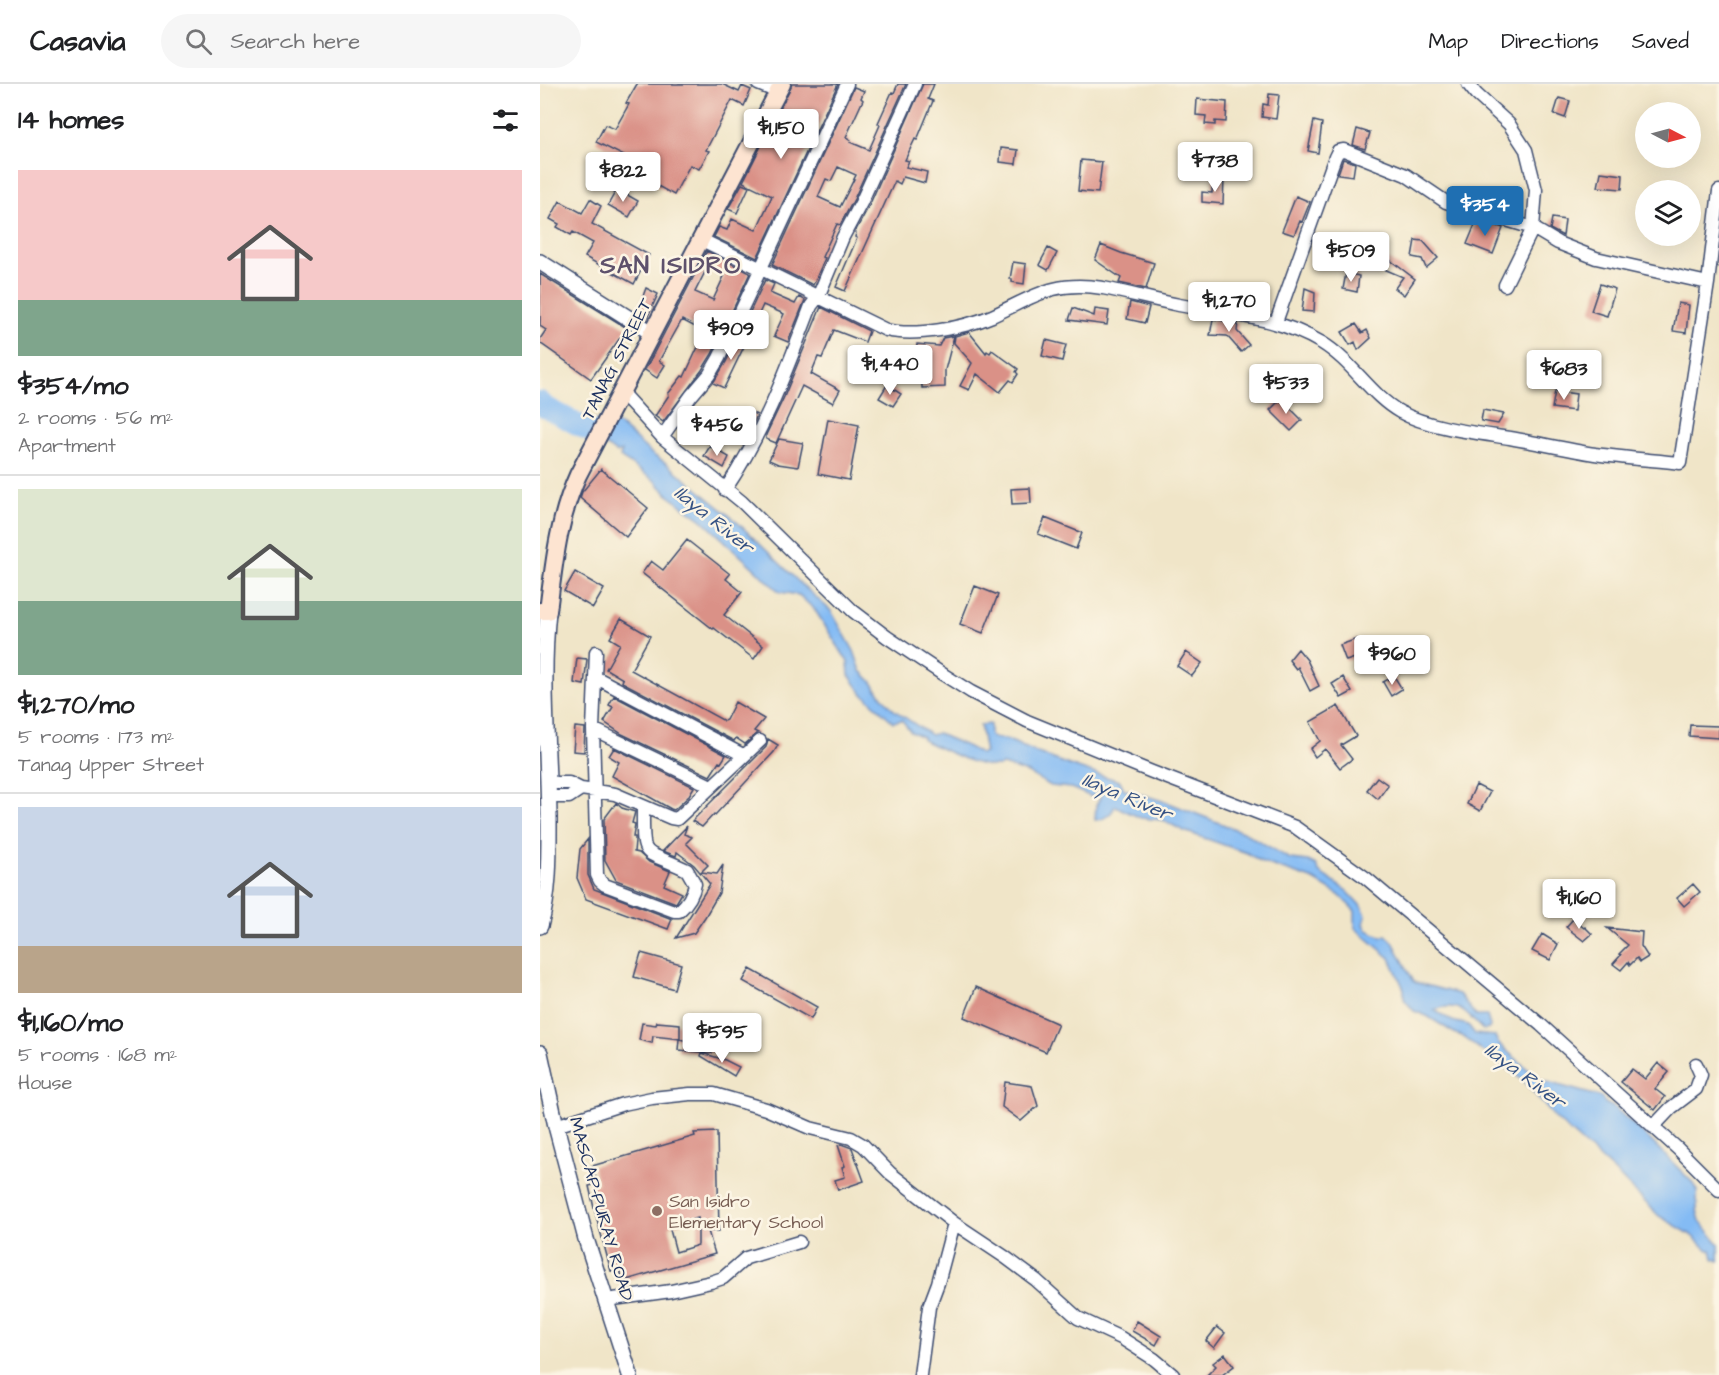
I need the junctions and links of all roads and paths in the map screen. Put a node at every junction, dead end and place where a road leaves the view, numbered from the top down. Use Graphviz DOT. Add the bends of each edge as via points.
graph roads {
  1 [pos="758,84"];
  2 [pos="847,84"];
  3 [pos="915,84"];
  4 [pos="1468,84"];
  5 [pos="780,88"];
  6 [pos="1719,191"];
  7 [pos="1533,228"];
  8 [pos="700,239"];
  9 [pos="540,262"];
  10 [pos="760,269"];
  11 [pos="1708,283"];
  12 [pos="1505,285"];
  13 [pos="818,297"];
  14 [pos="1276,322"];
  15 [pos="652,333"];
  16 [pos="618,398"];
  17 [pos="662,437"];
  18 [pos="725,490"];
  19 [pos="547,561"];
  20 [pos="544,611"];
  21 [pos="596,652"];
  22 [pos="595,677"];
  23 [pos="593,729"];
  24 [pos="760,741"];
  25 [pos="743,755"];
  26 [pos="711,786"];
  27 [pos="548,790"];
  28 [pos="594,790"];
  29 [pos="643,806"];
  30 [pos="544,833"];
  31 [pos="540,926"];
  32 [pos="540,1053"];
  33 [pos="1696,1064"];
  34 [pos="556,1126"];
  35 [pos="1653,1127"];
  36 [pos="1719,1190"];
  37 [pos="954,1223"];
  38 [pos="799,1242"];
  39 [pos="606,1300"];
  40 [pos="630,1375"];
  41 [pos="920,1375"];
  42 [pos="1173,1375"];
  1 -- 5 [label="street"];
  2 -- 10 [label="street"];
  3 -- 13 [label="street"];
  4 -- 7 [label="street" via="1509,124 1527,150 1536,190"];
  5 -- 8 [label="main road, TANAG STREET"];
  6 -- 11 [label="street"];
  7 -- 11 [label="street" via="1596,258"];
  7 -- 12 [label="street"];
  7 -- 14 [label="street" via="1446,202 1406,175 1344,150 1338,152"];
  8 -- 10 [label="street"];
  8 -- 15 [label="main road, TANAG STREET"];
  9 -- 15 [label="street"];
  10 -- 13 [label="street"];
  10 -- 17 [label="street" via="709,375"];
  11 -- 14 [label="street" via="1680,463 1595,454 1434,424 1400,412 1345,359 1297,329"];
  13 -- 14 [label="street" via="897,333 963,324 1067,285"];
  13 -- 18 [label="street" via="773,401"];
  15 -- 16 [label="main road, TANAG STREET"];
  16 -- 17 [label="street"];
  16 -- 19 [label="main road, TANAG STREET" via="586,460"];
  17 -- 18 [label="street"];
  18 -- 35 [label="street" via="861,617 971,692 1027,721 1295,827 1383,892 1541,1025"];
  19 -- 20 [label="main road, TANAG STREET"];
  20 -- 27 [label="street"];
  21 -- 22 [label="street"];
  22 -- 23 [label="street"];
  22 -- 25 [label="street"];
  23 -- 26 [label="street"];
  23 -- 28 [label="street"];
  24 -- 25 [label="street"];
  25 -- 26 [label="street"];
  26 -- 29 [label="street" via="677,819"];
  27 -- 28 [label="street" via="569,783"];
  27 -- 30 [label="street"];
  28 -- 29 [label="street"];
  28 -- 29 [label="street" via="600,881 679,911 695,884 687,870 645,851"];
  30 -- 31 [label="street" via="547,893"];
  32 -- 34 [label="street, MASCAP-PURAY ROAD"];
  33 -- 35 [label="street" via="1701,1076 1696,1089"];
  34 -- 37 [label="street" via="652,1098 714,1094 736,1099 810,1128 858,1140 890,1173"];
  34 -- 39 [label="street, MASCAP-PURAY ROAD"];
  35 -- 36 [label="street"];
  37 -- 41 [label="street" via="929,1307"];
  37 -- 42 [label="street" via="1036,1280 1078,1318 1121,1338"];
  38 -- 39 [label="street" via="746,1258 723,1278 711,1282"];
  39 -- 40 [label="street, MASCAP-PURAY ROAD"];
}
